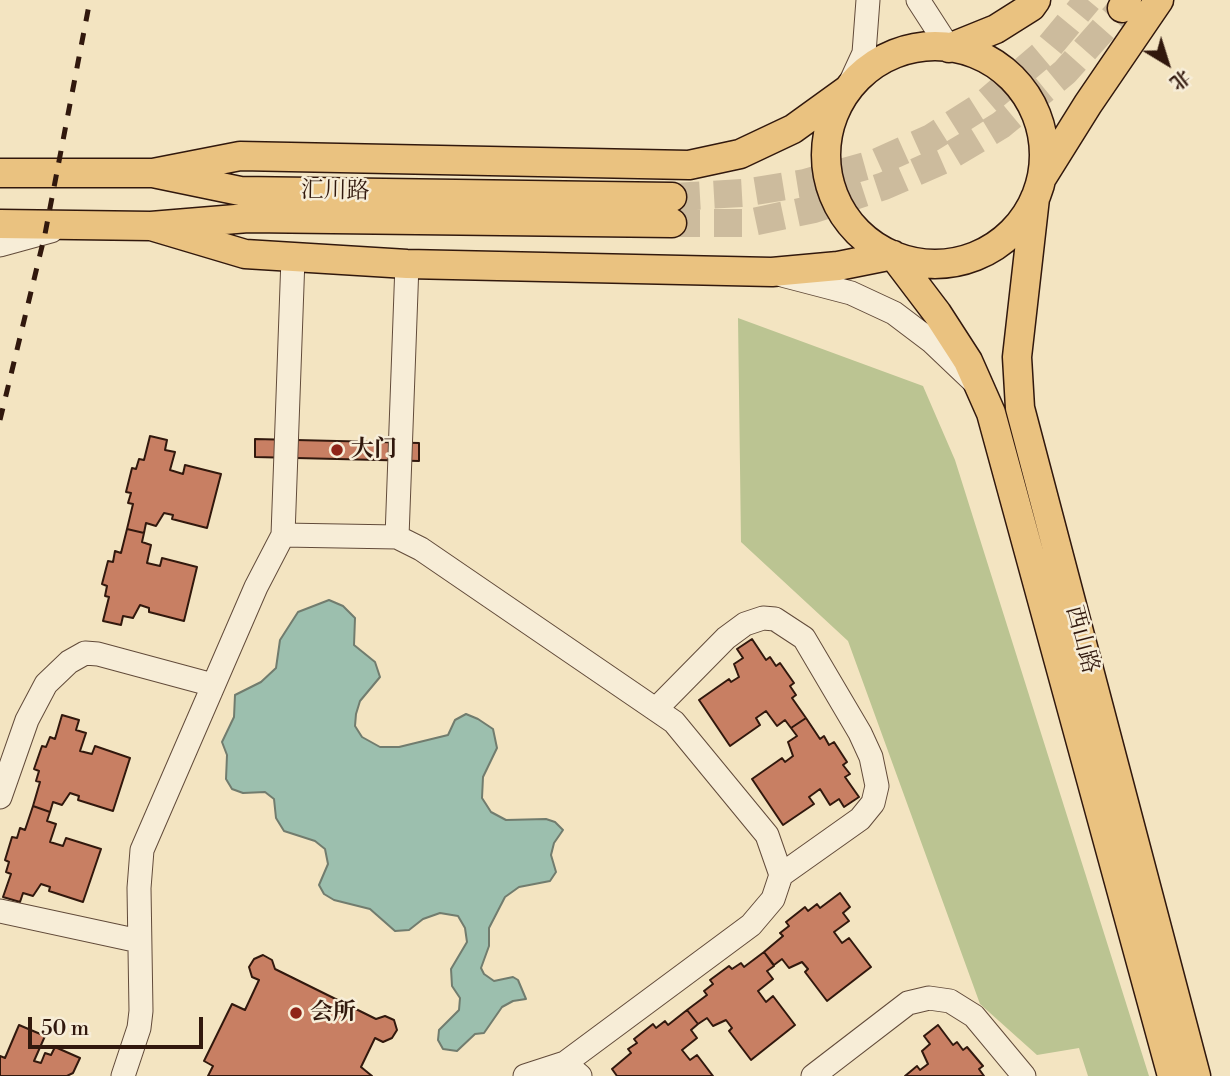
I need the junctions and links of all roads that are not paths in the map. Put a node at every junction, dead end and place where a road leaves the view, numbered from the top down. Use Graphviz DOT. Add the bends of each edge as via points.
graph roads {
  1 [pos="868,0"];
  2 [pos="918,0"];
  3 [pos="1036,0"];
  4 [pos="1159,0"];
  5 [pos="948,48"];
  6 [pos="847,90"];
  7 [pos="0,173"];
  8 [pos="153,173"];
  9 [pos="1037,190"];
  10 [pos="0,224"];
  11 [pos="68,226"];
  12 [pos="151,226"];
  13 [pos="0,245"];
  14 [pos="893,255"];
  15 [pos="293,258"];
  16 [pos="407,264"];
  17 [pos="772,272"];
  18 [pos="979,387"];
  19 [pos="283,535"];
  20 [pos="397,537"];
  21 [pos="213,685"];
  22 [pos="657,708"];
  23 [pos="0,797"];
  24 [pos="781,875"];
  25 [pos="0,911"];
  26 [pos="139,941"];
  27 [pos="572,1070"];
  28 [pos="123,1076"];
  29 [pos="525,1076"];
  30 [pos="813,1076"];
  31 [pos="1024,1076"];
  32 [pos="1172,1076"];
  33 [pos="1196,1076"];
  1 -- 6 [label="street" via="864,54"];
  2 -- 5 [label="street"];
  3 -- 5 [label="main road" via="996,29"];
  4 -- 9 [label="main road" via="1088,104"];
  5 -- 6 [label="main road" via="901,51 871,66"];
  5 -- 9 [label="main road" via="969,51 999,66 1023,89 1040,124 1044,161"];
  6 -- 8 [label="main road" via="783,134 740,154 689,165 240,156"];
  6 -- 14 [label="main road" via="831,120 825,154 830,188 847,222 874,247"];
  7 -- 8 [label="main road, 汇川路"];
  8 -- 12 [label="main road, 汇川路" via="240,191 672,210 248,218"];
  9 -- 14 [label="main road" via="1014,230 984,253 947,264 909,262"];
  9 -- 33 [label="main road, 西山路" via="1017,357 1020,408"];
  10 -- 11 [label="main road, 汇川路"];
  11 -- 12 [label="main road, 汇川路"];
  11 -- 13 [label="street"];
  12 -- 15 [label="main road" via="245,254"];
  14 -- 17 [label="main road"];
  14 -- 18 [label="main road, 西山路" via="937,313"];
  15 -- 16 [label="main road"];
  15 -- 19 [label="street"];
  16 -- 17 [label="main road"];
  16 -- 20 [label="street"];
  17 -- 18 [label="street" via="851,293 894,313"];
  18 -- 32 [label="main road, 西山路" via="991,413"];
  19 -- 20 [label="street"];
  19 -- 21 [label="street"];
  20 -- 22 [label="street"];
  21 -- 23 [label="street" via="85,653 46,684 27,720"];
  21 -- 26 [label="street" via="142,850"];
  22 -- 24 [label="street" via="674,722 767,835"];
  22 -- 24 [label="street" via="726,638 745,625 775,619 804,638 860,733 877,786 873,803 860,819"];
  24 -- 27 [label="street" via="773,899 751,925"];
  25 -- 26 [label="street"];
  26 -- 28 [label="street" via="139,1028"];
  27 -- 29 [label="street"];
  30 -- 31 [label="street" via="908,1003 929,998 950,1001 974,1016"];
}
